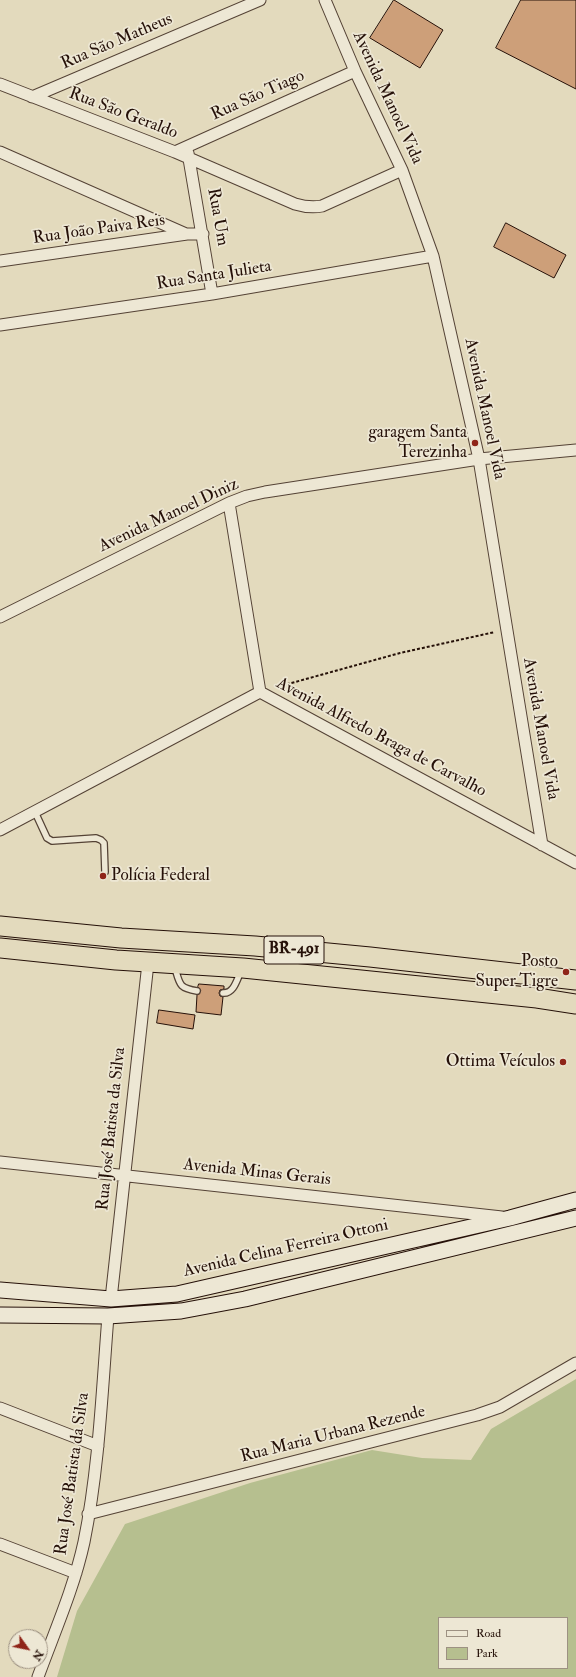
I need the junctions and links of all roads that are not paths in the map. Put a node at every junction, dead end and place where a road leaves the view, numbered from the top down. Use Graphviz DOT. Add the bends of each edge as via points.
graph roads {
  1 [pos="260,0"];
  2 [pos="325,0"];
  3 [pos="355,71"];
  4 [pos="0,84"];
  5 [pos="32,97"];
  6 [pos="187,146"];
  7 [pos="0,152"];
  8 [pos="175,152"];
  9 [pos="189,158"];
  10 [pos="402,170"];
  11 [pos="187,234"];
  12 [pos="203,234"];
  13 [pos="433,256"];
  14 [pos="0,261"];
  15 [pos="212,294"];
  16 [pos="0,325"];
  17 [pos="576,450"];
  18 [pos="479,459"];
  19 [pos="229,503"];
  20 [pos="0,617"];
  21 [pos="260,692"];
  22 [pos="35,812"];
  23 [pos="0,830"];
  24 [pos="542,845"];
  25 [pos="576,863"];
  26 [pos="105,872"];
  27 [pos="0,926"];
  28 [pos="0,948"];
  29 [pos="148,963"];
  30 [pos="174,964"];
  31 [pos="243,968"];
  32 [pos="576,980"];
  33 [pos="198,991"];
  34 [pos="223,993"];
  35 [pos="576,1004"];
  36 [pos="0,1162"];
  37 [pos="124,1175"];
  38 [pos="576,1200"];
  39 [pos="510,1218"];
  40 [pos="576,1218"];
  41 [pos="0,1290"];
  42 [pos="111,1299"];
  43 [pos="0,1315"];
  44 [pos="108,1316"];
  45 [pos="576,1363"];
  46 [pos="0,1408"];
  47 [pos="98,1446"];
  48 [pos="88,1514"];
  49 [pos="0,1544"];
  50 [pos="76,1573"];
  51 [pos="38,1677"];
  1 -- 5 [label="street, Rua São Matheus"];
  2 -- 3 [label="street, Avenida Manoel Vida"];
  3 -- 6 [label="street, Rua São Tiago"];
  3 -- 10 [label="street, Avenida Manoel Vida"];
  4 -- 5 [label="street, Rua São Geraldo"];
  5 -- 8 [label="street, Rua São Geraldo"];
  6 -- 8 [label="street, Rua São Tiago"];
  6 -- 9 [label="street, Rua Um"];
  7 -- 11 [label="street"];
  8 -- 9 [label="street, Rua São Geraldo"];
  9 -- 10 [label="street, Rua São Geraldo" via="295,204 314,207 322,206"];
  9 -- 12 [label="street, Rua Um"];
  10 -- 13 [label="street, Avenida Manoel Vida"];
  11 -- 12 [label="street, Rua João Paiva Reis"];
  11 -- 14 [label="street, Rua João Paiva Reis"];
  12 -- 15 [label="street, Rua Um"];
  13 -- 15 [label="street, Rua Santa Julieta"];
  13 -- 18 [label="street, Avenida Manoel Vida"];
  15 -- 16 [label="street, Rua Santa Julieta"];
  17 -- 18 [label="street, Avenida Manoel Diniz"];
  18 -- 19 [label="street, Avenida Manoel Diniz" via="265,492"];
  18 -- 24 [label="street, Avenida Manoel Vida"];
  19 -- 20 [label="street, Avenida Manoel Diniz"];
  19 -- 21 [label="street"];
  21 -- 22 [label="street, Avenida Alfredo Braga de Carvalho"];
  21 -- 24 [label="street, Avenida Alfredo Braga de Carvalho"];
  22 -- 23 [label="street, Avenida Alfredo Braga de Carvalho"];
  22 -- 26 [label="lane" via="47,838 101,840 104,843"];
  24 -- 25 [label="street, Avenida Alfredo Braga de Carvalho"];
  27 -- 32 [label="highway, BR-491" via="121,938 255,946"];
  28 -- 29 [label="highway, BR-491"];
  29 -- 30 [label="highway, BR-491"];
  29 -- 37 [label="street, Rua José Batista da Silva"];
  30 -- 31 [label="highway, BR-491"];
  30 -- 33 [label="lane" via="179,984 186,989"];
  31 -- 34 [label="lane" via="232,991"];
  31 -- 35 [label="highway, BR-491"];
  36 -- 37 [label="street, Avenida Minas Gerais"];
  37 -- 39 [label="street, Avenida Minas Gerais"];
  37 -- 42 [label="street, Rua José Batista da Silva"];
  38 -- 39 [label="main road, Avenida Celina Ferreira Ottoni"];
  39 -- 42 [label="main road, Avenida Celina Ferreira Ottoni" via="177,1294"];
  40 -- 44 [label="main road" via="245,1299 181,1311"];
  41 -- 42 [label="main road, Avenida Celina Ferreira Ottoni"];
  43 -- 44 [label="main road"];
  44 -- 47 [label="street, Rua José Batista da Silva"];
  45 -- 48 [label="street, Rua Maria Urbana Rezende" via="500,1408"];
  46 -- 47 [label="street"];
  47 -- 48 [label="street, Rua José Batista da Silva"];
  48 -- 50 [label="street, Rua José Batista da Silva"];
  49 -- 50 [label="street"];
  50 -- 51 [label="street, Rua José Batista da Silva"];
}
